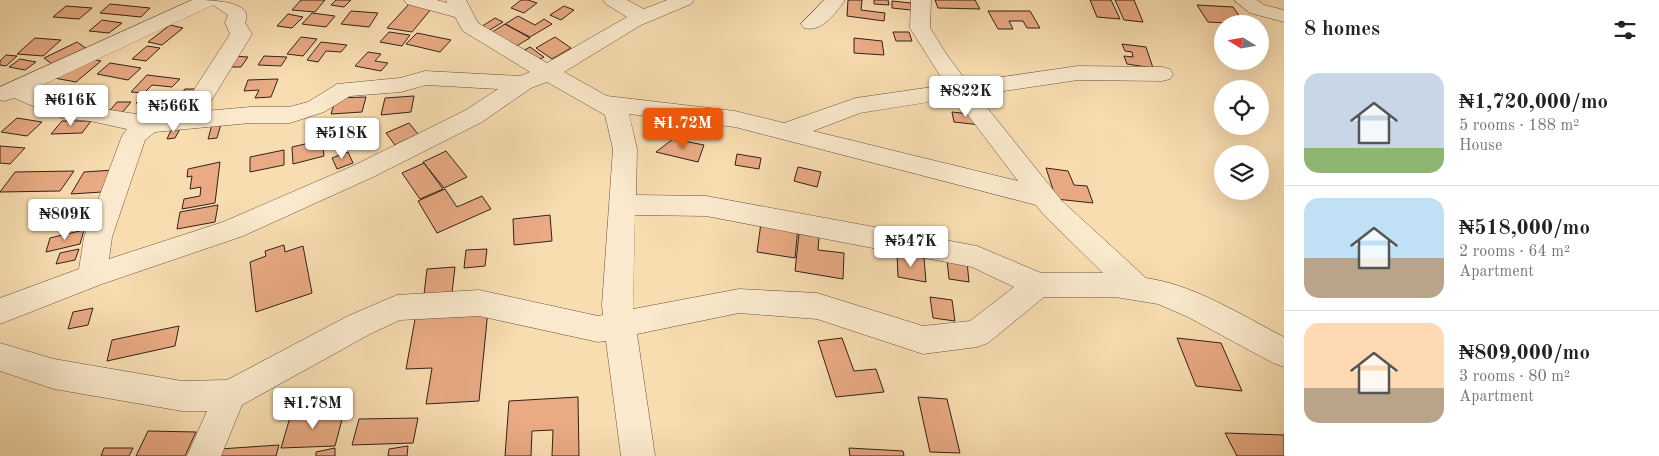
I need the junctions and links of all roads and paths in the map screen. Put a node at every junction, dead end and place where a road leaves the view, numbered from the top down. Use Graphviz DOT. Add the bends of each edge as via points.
graph roads {
  1 [pos="208,0"];
  2 [pos="218,0"];
  3 [pos="414,0"];
  4 [pos="613,0"];
  5 [pos="684,0"];
  6 [pos="835,0"];
  7 [pos="921,0"];
  8 [pos="1244,0"];
  9 [pos="460,7"];
  10 [pos="1284,16"];
  11 [pos="642,17"];
  12 [pos="811,24"];
  13 [pos="1162,74"];
  14 [pos="535,78"];
  15 [pos="961,90"];
  16 [pos="7,93"];
  17 [pos="602,103"];
  18 [pos="186,122"];
  19 [pos="149,124"];
  20 [pos="785,132"];
  21 [pos="1045,198"];
  22 [pos="622,205"];
  23 [pos="92,276"];
  24 [pos="1038,285"];
  25 [pos="1139,288"];
  26 [pos="0,311"];
  27 [pos="620,325"];
  28 [pos="1284,353"];
  29 [pos="0,357"];
  30 [pos="230,395"];
  31 [pos="204,456"];
  32 [pos="638,456"];
  1 -- 16 [label="street"];
  2 -- 18 [label="street" via="237,12 235,23 242,34"];
  3 -- 9 [label="street"];
  4 -- 11 [label="street"];
  5 -- 11 [label="street"];
  6 -- 12 [label="street"];
  7 -- 15 [label="street" via="920,28"];
  8 -- 10 [label="street" via="1257,9"];
  9 -- 14 [label="street" via="470,27"];
  11 -- 14 [label="street"];
  13 -- 15 [label="street" via="1078,73"];
  14 -- 17 [label="street"];
  14 -- 18 [label="street" via="425,78 402,85 345,89 316,106 290,115 250,115"];
  14 -- 23 [label="street" via="474,116 364,171 233,229"];
  15 -- 20 [label="street" via="856,106"];
  15 -- 21 [label="street"];
  16 -- 19 [label="street" via="61,110"];
  17 -- 20 [label="street" via="735,119"];
  17 -- 22 [label="street" via="616,110 626,149"];
  18 -- 19 [label="street"];
  19 -- 23 [label="street" via="134,136 98,237"];
  20 -- 21 [label="street"];
  21 -- 25 [label="street"];
  22 -- 24 [label="street" via="706,206 977,257"];
  22 -- 27 [label="street" via="617,305"];
  23 -- 26 [label="street"];
  24 -- 25 [label="street"];
  24 -- 27 [label="street" via="977,334 923,340 817,306 739,301"];
  25 -- 28 [label="street" via="1162,292 1199,308"];
  27 -- 30 [label="street" via="598,329 479,302 397,308"];
  27 -- 32 [label="street"];
  29 -- 30 [label="street" via="54,374 182,396"];
  30 -- 31 [label="street"];
}
